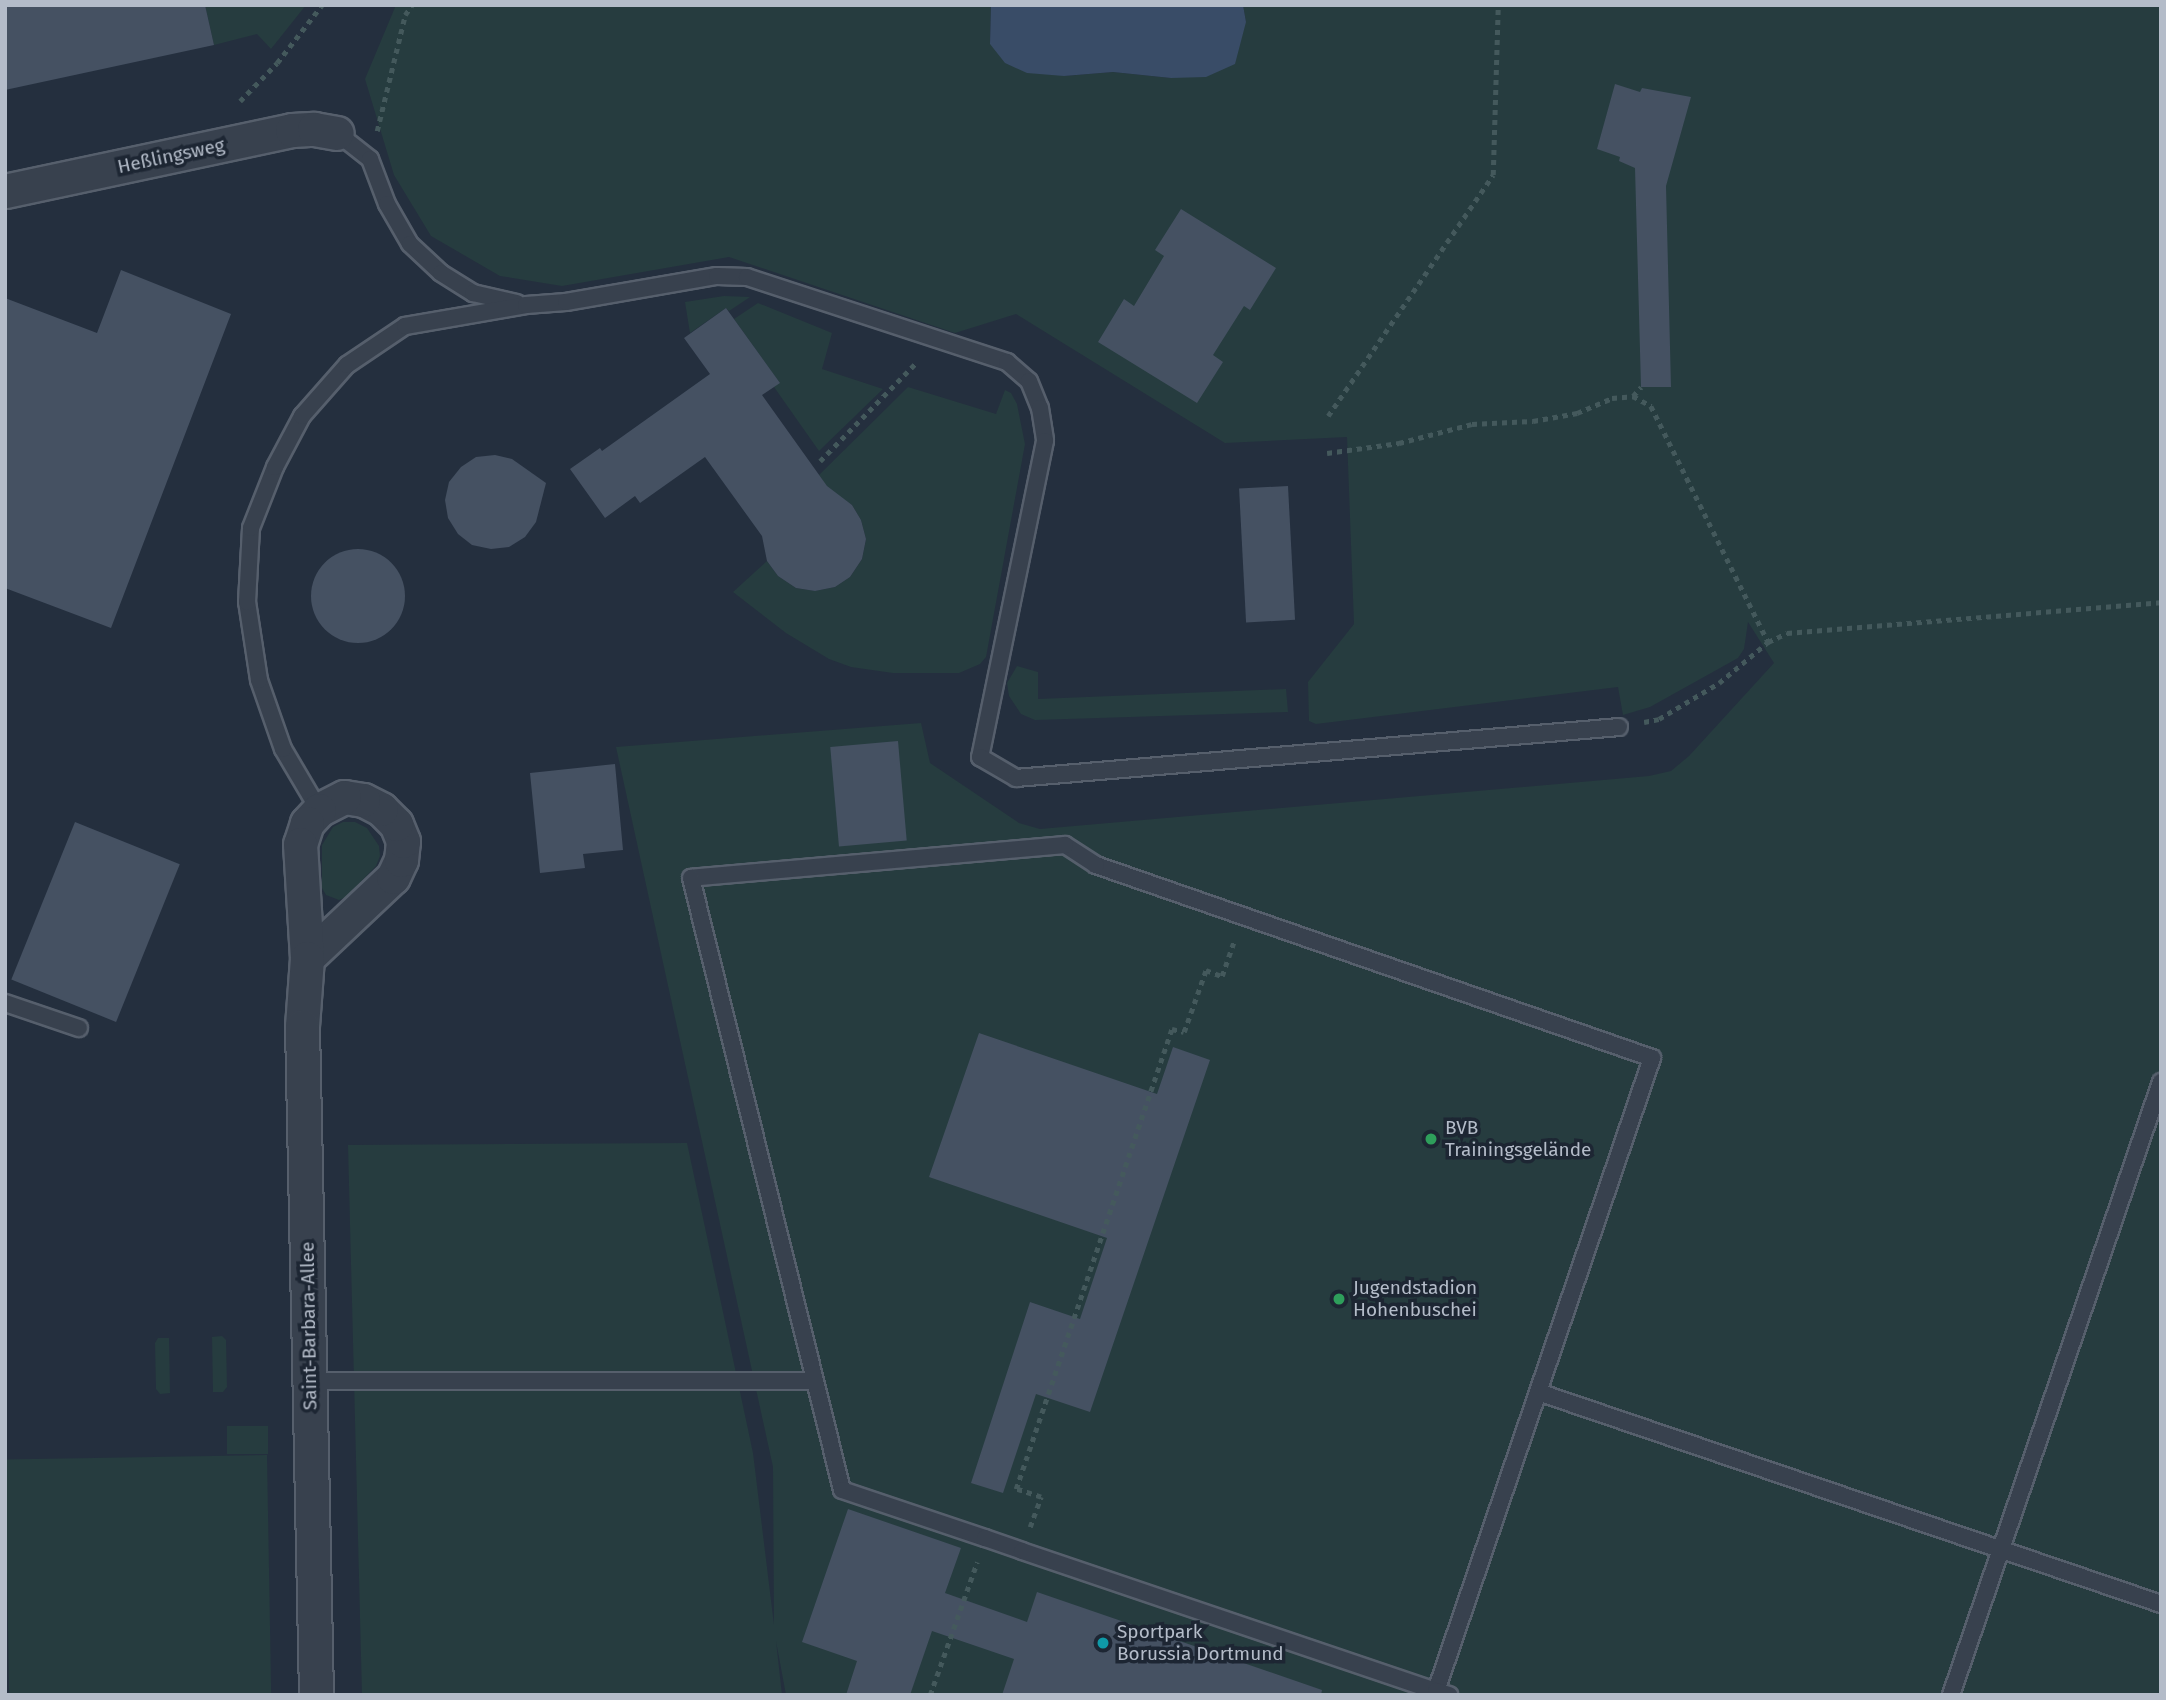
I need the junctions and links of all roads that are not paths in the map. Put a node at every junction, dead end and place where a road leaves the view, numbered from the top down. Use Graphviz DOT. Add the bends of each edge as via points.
graph roads {
  1 [pos="337,133"];
  2 [pos="5,191"];
  3 [pos="526,305"];
  4 [pos="1619,727"];
  5 [pos="319,810"];
  6 [pos="307,958"];
  7 [pos="5,1003"];
  8 [pos="79,1028"];
  9 [pos="2161,1082"];
  10 [pos="309,1381"];
  11 [pos="814,1381"];
  12 [pos="1538,1392"];
  13 [pos="2001,1550"];
  14 [pos="2161,1604"];
  15 [pos="1442,1693"];
  16 [pos="316,1695"];
  17 [pos="1951,1695"];
  1 -- 2 [label="street, Heßlingsweg" via="292,130"];
  1 -- 3 [label="lane" via="370,159 387,204 411,244 441,273 474,293"];
  3 -- 4 [label="lane" via="717,275 747,277 1007,362 1029,381 1040,408 1045,441 980,757 1016,778"];
  3 -- 5 [label="lane" via="405,326 347,365 302,416 275,467 251,528 247,602 259,680 283,749"];
  5 -- 6 [label="street, Saint-Barbara-Allee" via="307,823 300,844"];
  5 -- 6 [label="street" via="344,797 363,800 396,824 403,841 393,877"];
  6 -- 10 [label="street, Saint-Barbara-Allee" via="302,1026"];
  7 -- 8 [label="lane"];
  9 -- 13 [label="lane"];
  10 -- 11 [label="lane"];
  10 -- 16 [label="street, Saint-Barbara-Allee"];
  11 -- 12 [label="lane" via="691,878 1065,845 1096,865 1652,1058"];
  11 -- 15 [label="lane" via="842,1490"];
  12 -- 13 [label="lane"];
  12 -- 15 [label="lane"];
  13 -- 14 [label="lane"];
  13 -- 17 [label="lane"];
}
